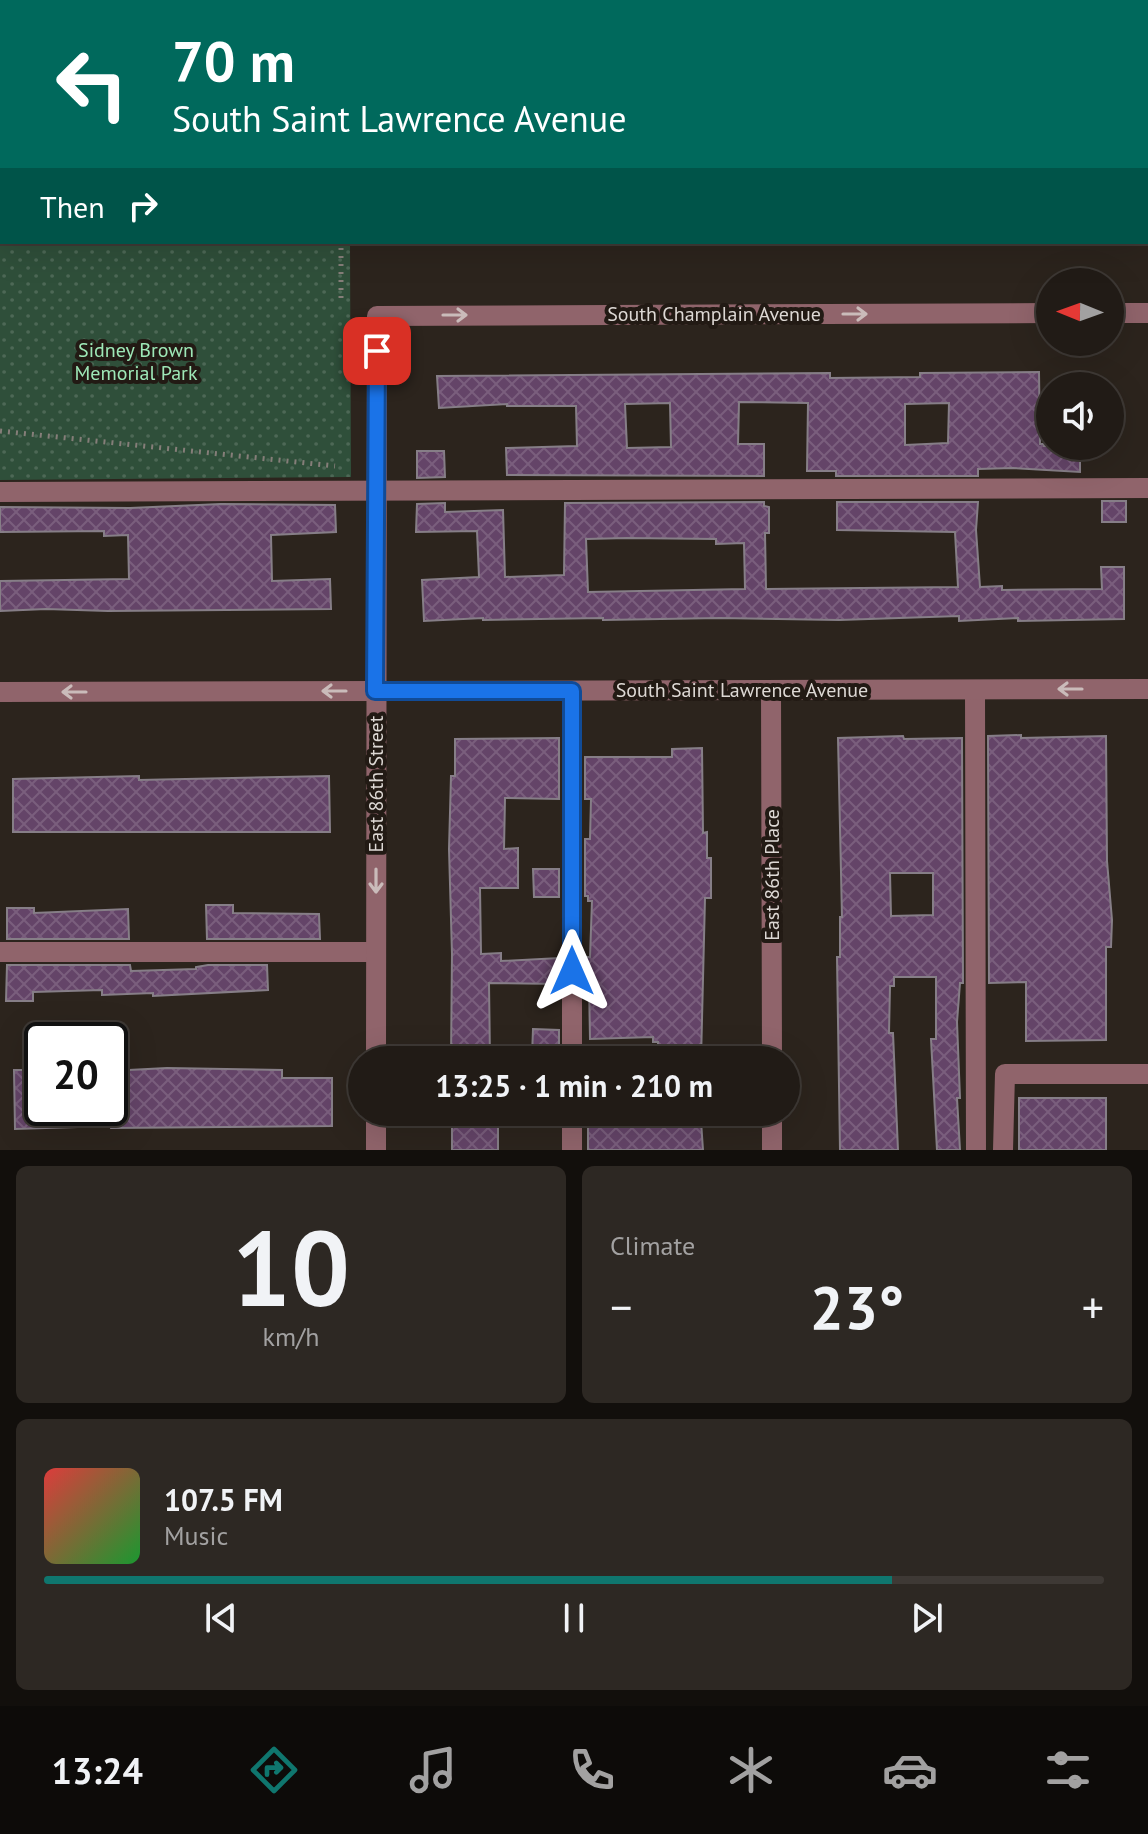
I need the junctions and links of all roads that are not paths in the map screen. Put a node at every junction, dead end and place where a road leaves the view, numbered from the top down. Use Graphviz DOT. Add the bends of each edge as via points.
graph roads {
  1 [pos="1036,313"];
  2 [pos="1124,313"];
  3 [pos="1148,313"];
  4 [pos="377,316"];
  5 [pos="1148,488"];
  6 [pos="0,492"];
  7 [pos="376,492"];
  8 [pos="1148,689"];
  9 [pos="771,690"];
  10 [pos="975,690"];
  11 [pos="375,691"];
  12 [pos="572,691"];
  13 [pos="0,692"];
  14 [pos="0,952"];
  15 [pos="376,952"];
  16 [pos="376,1046"];
  17 [pos="572,1046"];
  18 [pos="772,1046"];
  19 [pos="1148,1074"];
  20 [pos="376,1126"];
  21 [pos="572,1126"];
  22 [pos="772,1126"];
  23 [pos="376,1150"];
  24 [pos="572,1150"];
  25 [pos="772,1150"];
  26 [pos="976,1150"];
  27 [pos="1003,1150"];
  4 -- 1 [label="street, South Champlain Avenue, one-way"];
  2 -- 3 [label="street"];
  4 -- 7 [label="street, East 86th Street"];
  5 -- 7 [label="street"];
  6 -- 7 [label="street"];
  7 -- 11 [label="street, East 86th Street"];
  8 -- 10 [label="street, South Saint Lawrence Avenue, one-way"];
  9 -- 10 [label="street, South Saint Lawrence Avenue"];
  9 -- 12 [label="street, South Saint Lawrence Avenue"];
  9 -- 18 [label="street, East 86th Place"];
  10 -- 26 [label="street"];
  11 -- 12 [label="street, South Saint Lawrence Avenue"];
  11 -- 13 [label="street, South Saint Lawrence Avenue, one-way"];
  11 -- 15 [label="street, East 86th Street, one-way"];
  12 -- 17 [label="street"];
  14 -- 15 [label="street"];
  15 -- 16 [label="street, East 86th Street"];
  19 -- 27 [label="street" via="1005,1074"];
  20 -- 23 [label="street"];
  21 -- 24 [label="street"];
  22 -- 25 [label="street"];
}
